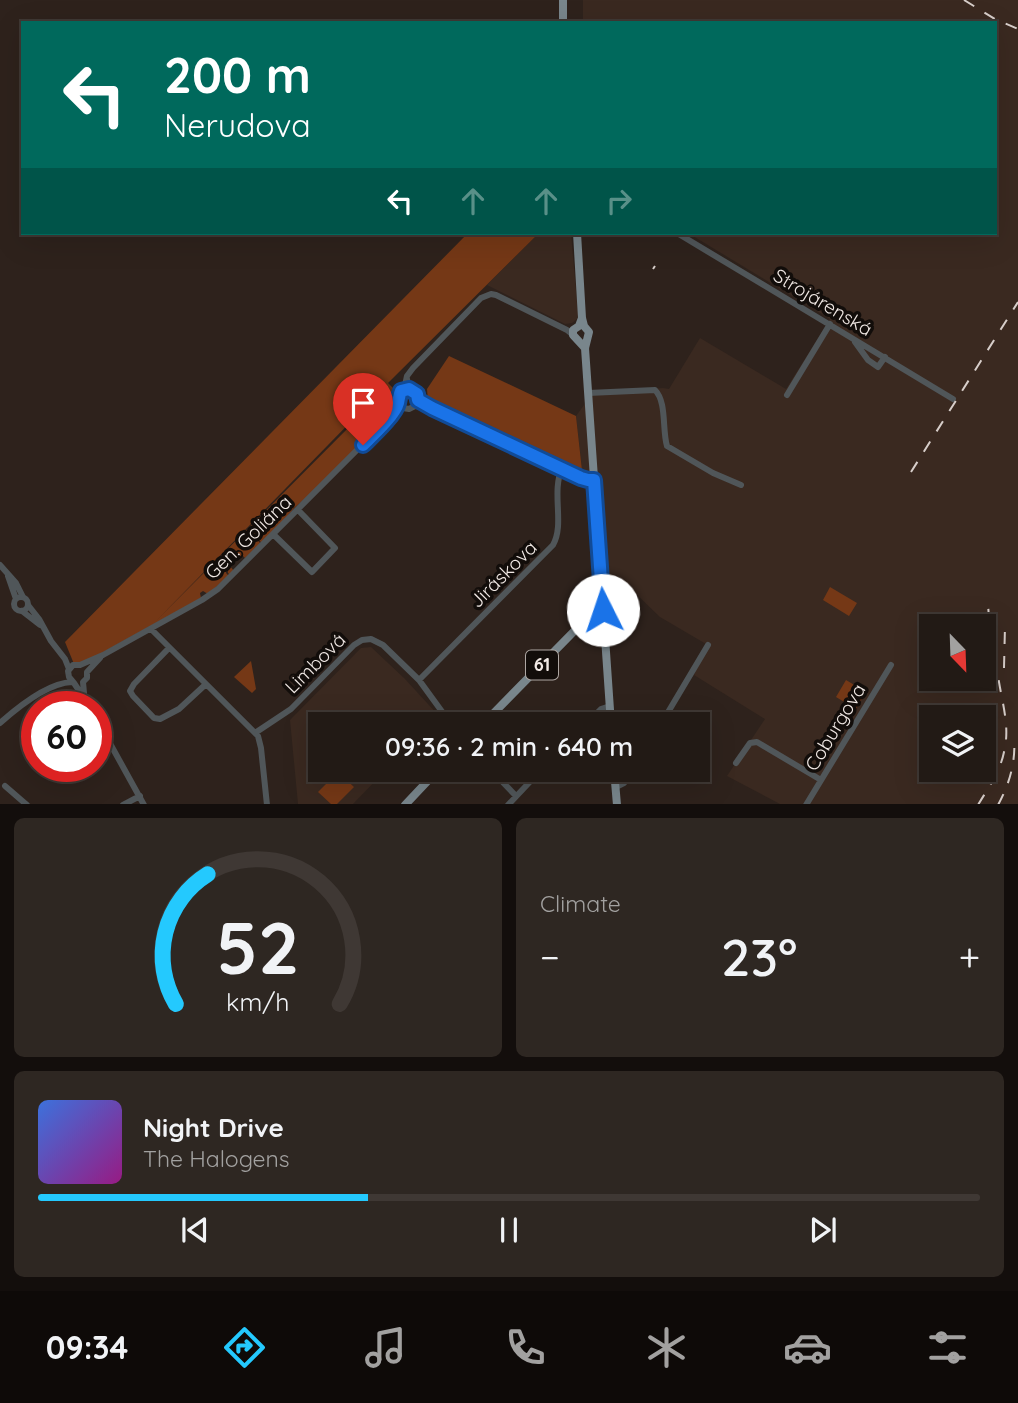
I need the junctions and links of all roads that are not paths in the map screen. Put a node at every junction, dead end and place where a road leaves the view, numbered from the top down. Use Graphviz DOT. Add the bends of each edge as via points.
graph roads {
  1 [pos="562,0"];
  2 [pos="563,21"];
  3 [pos="577,235"];
  4 [pos="680,235"];
  5 [pos="830,324"];
  6 [pos="578,331"];
  7 [pos="852,337"];
  8 [pos="884,357"];
  9 [pos="406,389"];
  10 [pos="589,393"];
  11 [pos="787,395"];
  12 [pos="953,399"];
  13 [pos="416,403"];
  14 [pos="401,406"];
  15 [pos="562,468"];
  16 [pos="594,480"];
  17 [pos="741,485"];
  18 [pos="298,510"];
  19 [pos="274,534"];
  20 [pos="0,565"];
  21 [pos="19,598"];
  22 [pos="25,608"];
  23 [pos="603,610"];
  24 [pos="150,629"];
  25 [pos="708,645"];
  26 [pos="169,648"];
  27 [pos="103,655"];
  28 [pos="891,665"];
  29 [pos="73,668"];
  30 [pos="87,672"];
  31 [pos="419,680"];
  32 [pos="73,682"];
  33 [pos="83,682"];
  34 [pos="59,684"];
  35 [pos="206,684"];
  36 [pos="80,691"];
  37 [pos="83,691"];
  38 [pos="610,706"];
  39 [pos="442,712"];
  40 [pos="495,712"];
  41 [pos="598,712"];
  42 [pos="610,712"];
  43 [pos="668,712"];
  44 [pos="0,723"];
  45 [pos="256,733"];
  46 [pos="112,746"];
  47 [pos="736,762"];
  48 [pos="821,780"];
  49 [pos="426,782"];
  50 [pos="503,782"];
  51 [pos="529,782"];
  52 [pos="615,782"];
  53 [pos="625,782"];
  54 [pos="5,786"];
  55 [pos="616,787"];
  56 [pos="140,796"];
  57 [pos="516,796"];
  58 [pos="27,804"];
  59 [pos="122,804"];
  60 [pos="144,804"];
  61 [pos="267,804"];
  62 [pos="405,804"];
  63 [pos="508,804"];
  64 [pos="616,804"];
  65 [pos="806,804"];
  1 -- 2 [label="main road"];
  3 -- 6 [label="main road"];
  4 -- 5 [label="street, Strojárenská"];
  5 -- 7 [label="street, Strojárenská"];
  5 -- 11 [label="street"];
  6 -- 9 [label="street" via="496,295 486,295 407,376"];
  6 -- 10 [label="main road"];
  7 -- 8 [label="street, Strojárenská"];
  7 -- 8 [label="street" via="867,360 878,367"];
  8 -- 12 [label="street, Strojárenská"];
  9 -- 13 [label="street" via="417,394"];
  9 -- 14 [label="street" via="399,394"];
  10 -- 16 [label="main road"];
  10 -- 17 [label="street" via="655,390 661,399 667,446"];
  13 -- 14 [label="street" via="410,409"];
  13 -- 15 [label="street"];
  14 -- 18 [label="street, Gen. Goliána"];
  15 -- 16 [label="street"];
  15 -- 31 [label="street, Jiráskova" via="557,485 558,534 553,545"];
  16 -- 23 [label="main road"];
  18 -- 19 [label="street, Gen. Goliána"];
  18 -- 19 [label="street" via="335,548 312,572"];
  19 -- 24 [label="street, Gen. Goliána" via="218,589"];
  20 -- 21 [label="street" via="16,583"];
  21 -- 22 [label="street" via="26,600"];
  21 -- 22 [label="street" via="15,608"];
  22 -- 29 [label="street" via="39,619"];
  23 -- 38 [label="main road"];
  23 -- 40 [label="main road, 61" via="591,614"];
  24 -- 26 [label="street"];
  24 -- 27 [label="street, Gen. Goliána"];
  25 -- 43 [label="street"];
  26 -- 35 [label="street"];
  26 -- 35 [label="street" via="130,691 154,718 179,709"];
  27 -- 29 [label="street, Gen. Goliána"];
  27 -- 30 [label="street, Gen. Goliána"];
  28 -- 48 [label="street, Coburgova"];
  29 -- 30 [label="street" via="85,667"];
  29 -- 32 [label="street" via="69,677"];
  29 -- 34 [label="street"];
  30 -- 33 [label="street"];
  31 -- 39 [label="street, Limbová"];
  31 -- 45 [label="street, Limbová" via="379,642 362,640 287,713"];
  32 -- 33 [label="street"];
  32 -- 34 [label="street"];
  32 -- 36 [label="street"];
  33 -- 37 [label="street"];
  34 -- 44 [label="street" via="19,706"];
  35 -- 45 [label="street"];
  38 -- 41 [label="street"];
  38 -- 42 [label="main road"];
  45 -- 61 [label="street"];
  46 -- 56 [label="street"];
  47 -- 48 [label="street" via="750,743 757,742"];
  48 -- 65 [label="street, Coburgova"];
  49 -- 62 [label="main road"];
  50 -- 57 [label="street"];
  51 -- 57 [label="street"];
  52 -- 55 [label="main road"];
  53 -- 55 [label="street"];
  54 -- 58 [label="street"];
  55 -- 64 [label="main road"];
  56 -- 59 [label="street"];
  56 -- 60 [label="street"];
  57 -- 63 [label="street"];
}
